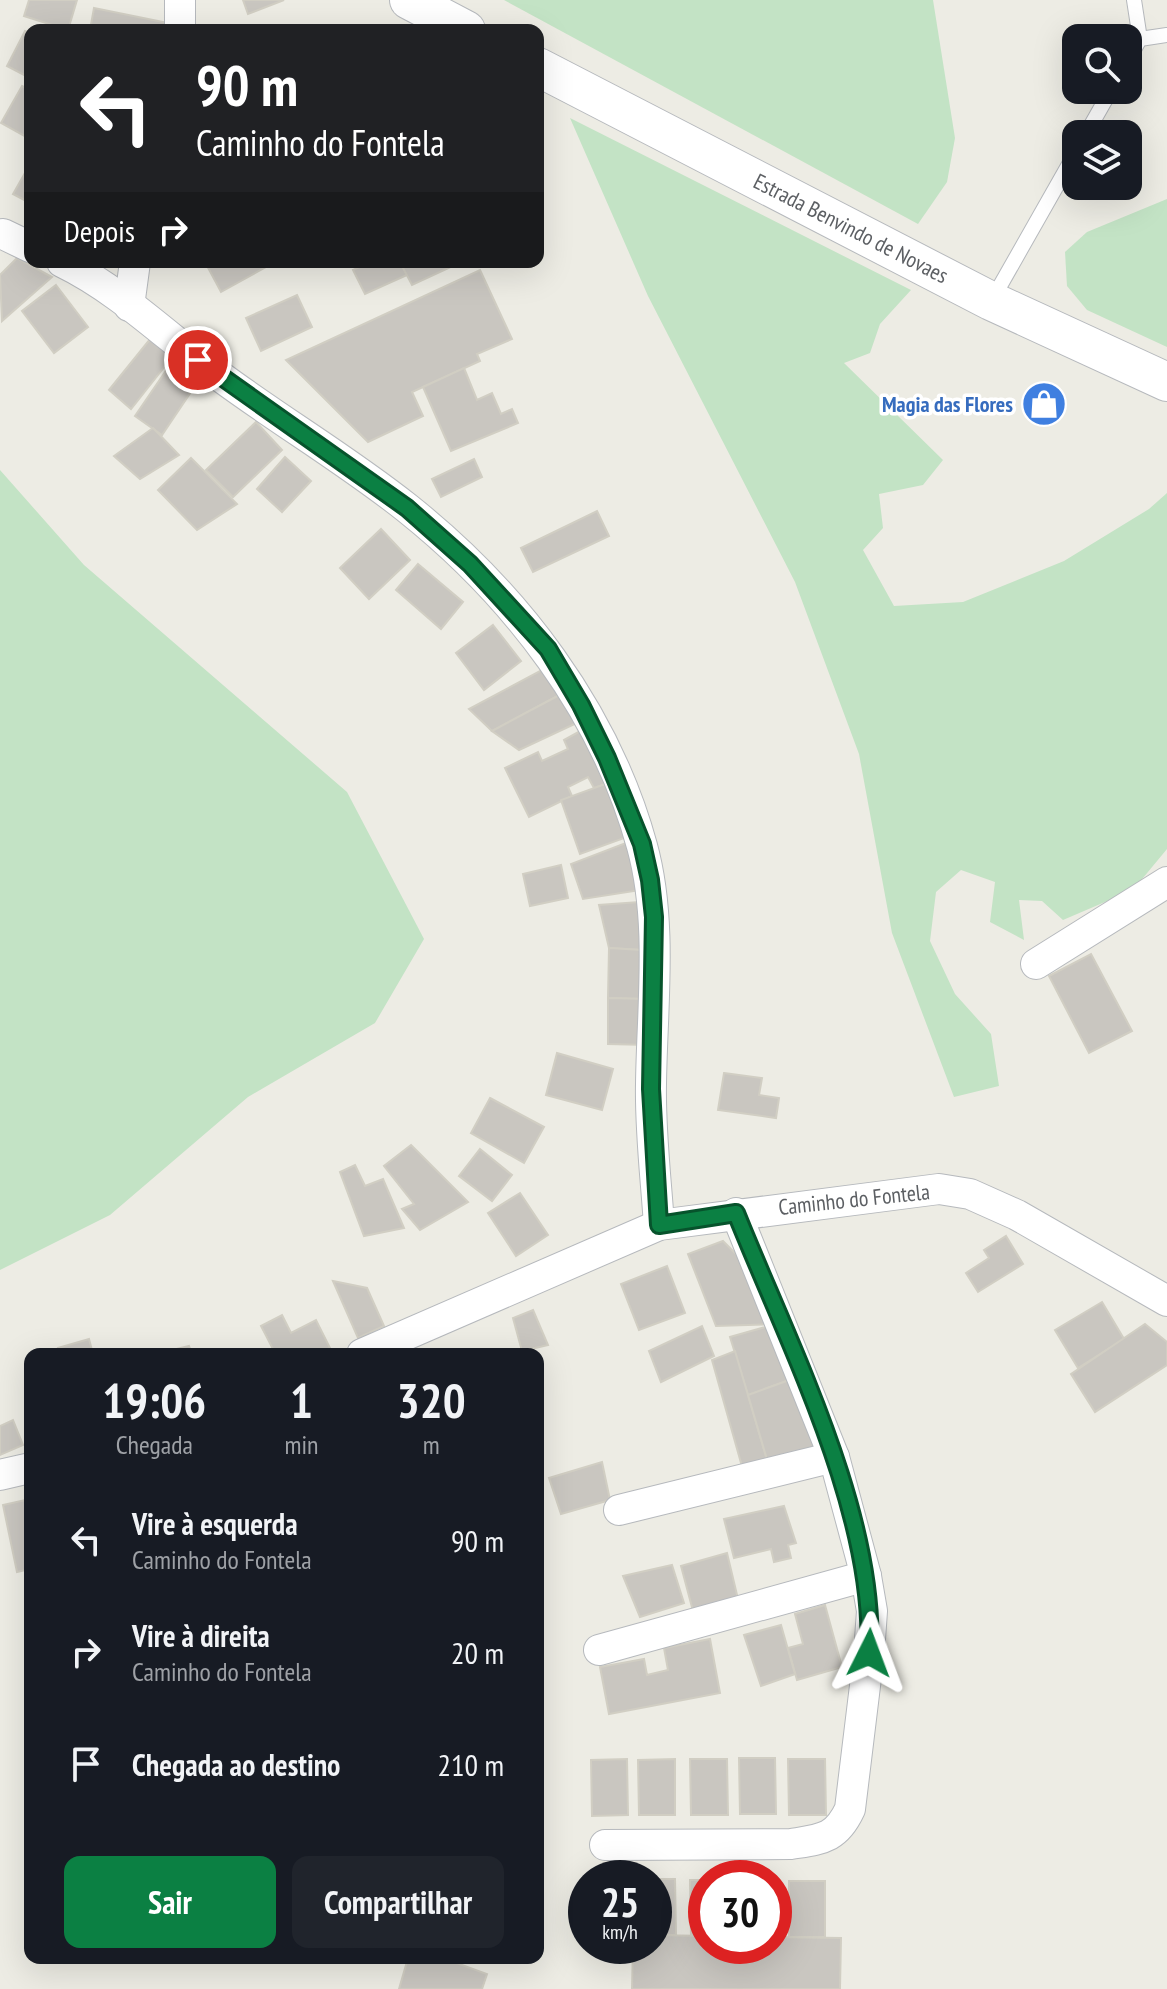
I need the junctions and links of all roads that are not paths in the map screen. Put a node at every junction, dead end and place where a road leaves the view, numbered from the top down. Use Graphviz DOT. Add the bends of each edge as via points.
graph roads {
  1 [pos="180,0"];
  2 [pos="409,0"];
  3 [pos="1134,0"];
  4 [pos="180,24"];
  5 [pos="455,24"];
  6 [pos="1138,24"];
  7 [pos="1167,35"];
  8 [pos="1142,39"];
  9 [pos="544,70"];
  10 [pos="1062,177"];
  11 [pos="3,234"];
  12 [pos="24,244"];
  13 [pos="71,268"];
  14 [pos="134,268"];
  15 [pos="991,301"];
  16 [pos="129,306"];
  17 [pos="1167,382"];
  18 [pos="1167,882"];
  19 [pos="1036,964"];
  20 [pos="736,1213"];
  21 [pos="659,1225"];
  22 [pos="1167,1301"];
  23 [pos="376,1348"];
  24 [pos="834,1457"];
  25 [pos="24,1469"];
  26 [pos="0,1475"];
  27 [pos="619,1510"];
  28 [pos="866,1576"];
  29 [pos="599,1650"];
  30 [pos="605,1845"];
  1 -- 4 [label="street"];
  2 -- 5 [label="street"];
  3 -- 6 [label="lane"];
  7 -- 8 [label="lane"];
  9 -- 15 [label="street, Estrada Benvindo de Novaes"];
  10 -- 15 [label="lane"];
  11 -- 12 [label="street"];
  13 -- 16 [label="street"];
  14 -- 16 [label="street"];
  15 -- 17 [label="street, Estrada Benvindo de Novaes"];
  16 -- 21 [label="street" via="407,508 470,564 548,649 568,683 607,758 642,844 650,880 651,1089"];
  18 -- 19 [label="street"];
  20 -- 21 [label="street, Caminho do Fontela"];
  20 -- 22 [label="street, Caminho do Fontela" via="939,1189 970,1194"];
  20 -- 24 [label="street"];
  21 -- 23 [label="street, Caminho do Fontela"];
  24 -- 27 [label="street"];
  24 -- 28 [label="street"];
  25 -- 26 [label="street"];
  28 -- 29 [label="street"];
  28 -- 30 [label="street" via="872,1611 869,1653 850,1809 840,1829 821,1839 791,1844"];
}
